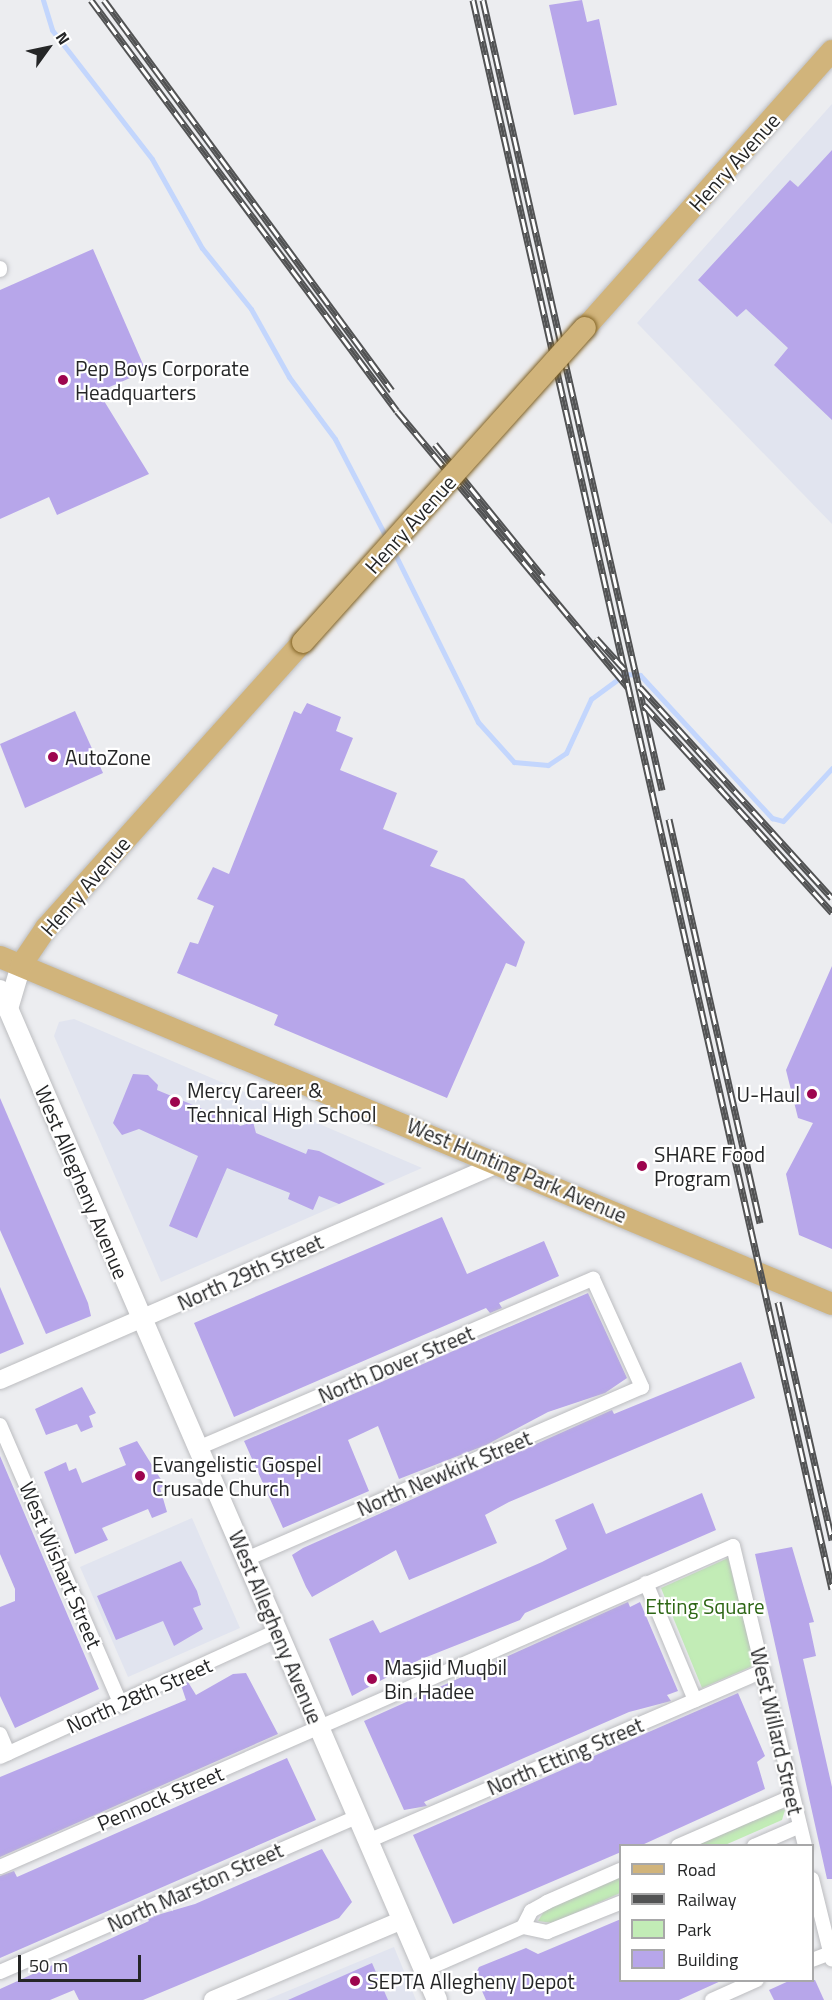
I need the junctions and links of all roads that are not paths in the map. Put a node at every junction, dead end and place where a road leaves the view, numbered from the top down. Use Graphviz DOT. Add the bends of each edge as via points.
graph roads {
  1 [pos="832,51"];
  2 [pos="832,75"];
  3 [pos="804,85"];
  4 [pos="10,961"];
  5 [pos="0,990"];
  6 [pos="4,1011"];
  7 [pos="500,1163"];
  8 [pos="832,1304"];
  9 [pos="142,1318"];
  10 [pos="0,1380"];
  11 [pos="642,1387"];
  12 [pos="0,1425"];
  13 [pos="198,1448"];
  14 [pos="246,1559"];
  15 [pos="646,1582"];
  16 [pos="277,1631"];
  17 [pos="763,1671"];
  18 [pos="695,1700"];
  19 [pos="121,1705"];
  20 [pos="320,1730"];
  21 [pos="0,1734"];
  22 [pos="4,1755"];
  23 [pos="793,1796"];
  24 [pos="357,1816"];
  25 [pos="800,1826"];
  26 [pos="368,1841"];
  27 [pos="680,1844"];
  28 [pos="756,1844"];
  29 [pos="805,1844"];
  30 [pos="0,1867"];
  31 [pos="619,1871"];
  32 [pos="814,1883"];
  33 [pos="619,1904"];
  34 [pos="402,1920"];
  35 [pos="523,1927"];
  36 [pos="831,1957"];
  37 [pos="814,1960"];
  38 [pos="424,1971"];
  39 [pos="0,1972"];
  40 [pos="752,1982"];
  41 [pos="213,2000"];
  42 [pos="437,2000"];
  43 [pos="712,2000"];
  1 -- 3 [label="main road, Henry Avenue"];
  2 -- 3 [label="main road"];
  3 -- 4 [label="main road, Henry Avenue, bridge" via="46,928"];
  4 -- 6 [label="main road, Henry Avenue"];
  4 -- 7 [label="main road, West Hunting Park Avenue"];
  5 -- 6 [label="main road, West Allegheny Avenue"];
  6 -- 9 [label="main road, West Allegheny Avenue"];
  7 -- 8 [label="main road, West Hunting Park Avenue"];
  7 -- 9 [label="street, North 29th Street"];
  9 -- 10 [label="street, North 29th Street"];
  9 -- 13 [label="main road, West Allegheny Avenue"];
  11 -- 13 [label="street, North Dover Street" via="593,1279"];
  11 -- 14 [label="street, North Newkirk Street"];
  12 -- 19 [label="street, West Wishart Street"];
  13 -- 14 [label="main road, West Allegheny Avenue"];
  14 -- 16 [label="main road, West Allegheny Avenue"];
  15 -- 17 [label="street, West Willard Street" via="733,1546"];
  15 -- 18 [label="street"];
  15 -- 20 [label="street"];
  16 -- 19 [label="street, North 28th Street"];
  16 -- 20 [label="main road, West Allegheny Avenue"];
  17 -- 18 [label="street, North Etting Street"];
  17 -- 23 [label="street, West Willard Street"];
  18 -- 26 [label="street, North Etting Street"];
  19 -- 22 [label="street, North 28th Street"];
  20 -- 24 [label="main road, West Allegheny Avenue"];
  20 -- 30 [label="street, Pennock Street"];
  21 -- 22 [label="street"];
  23 -- 25 [label="street, West Willard Street"];
  23 -- 27 [label="street"];
  24 -- 26 [label="main road, West Allegheny Avenue"];
  24 -- 39 [label="street, North Marston Street"];
  25 -- 28 [label="street"];
  25 -- 29 [label="street, West Willard Street"];
  26 -- 34 [label="main road, West Allegheny Avenue"];
  31 -- 35 [label="street" via="531,1911"];
  32 -- 36 [label="street"];
  33 -- 35 [label="street" via="547,1932"];
  34 -- 38 [label="main road, West Allegheny Avenue"];
  34 -- 41 [label="street"];
  35 -- 38 [label="street"];
  36 -- 37 [label="street"];
  38 -- 42 [label="main road, West Allegheny Avenue"];
  40 -- 43 [label="street"];
}
